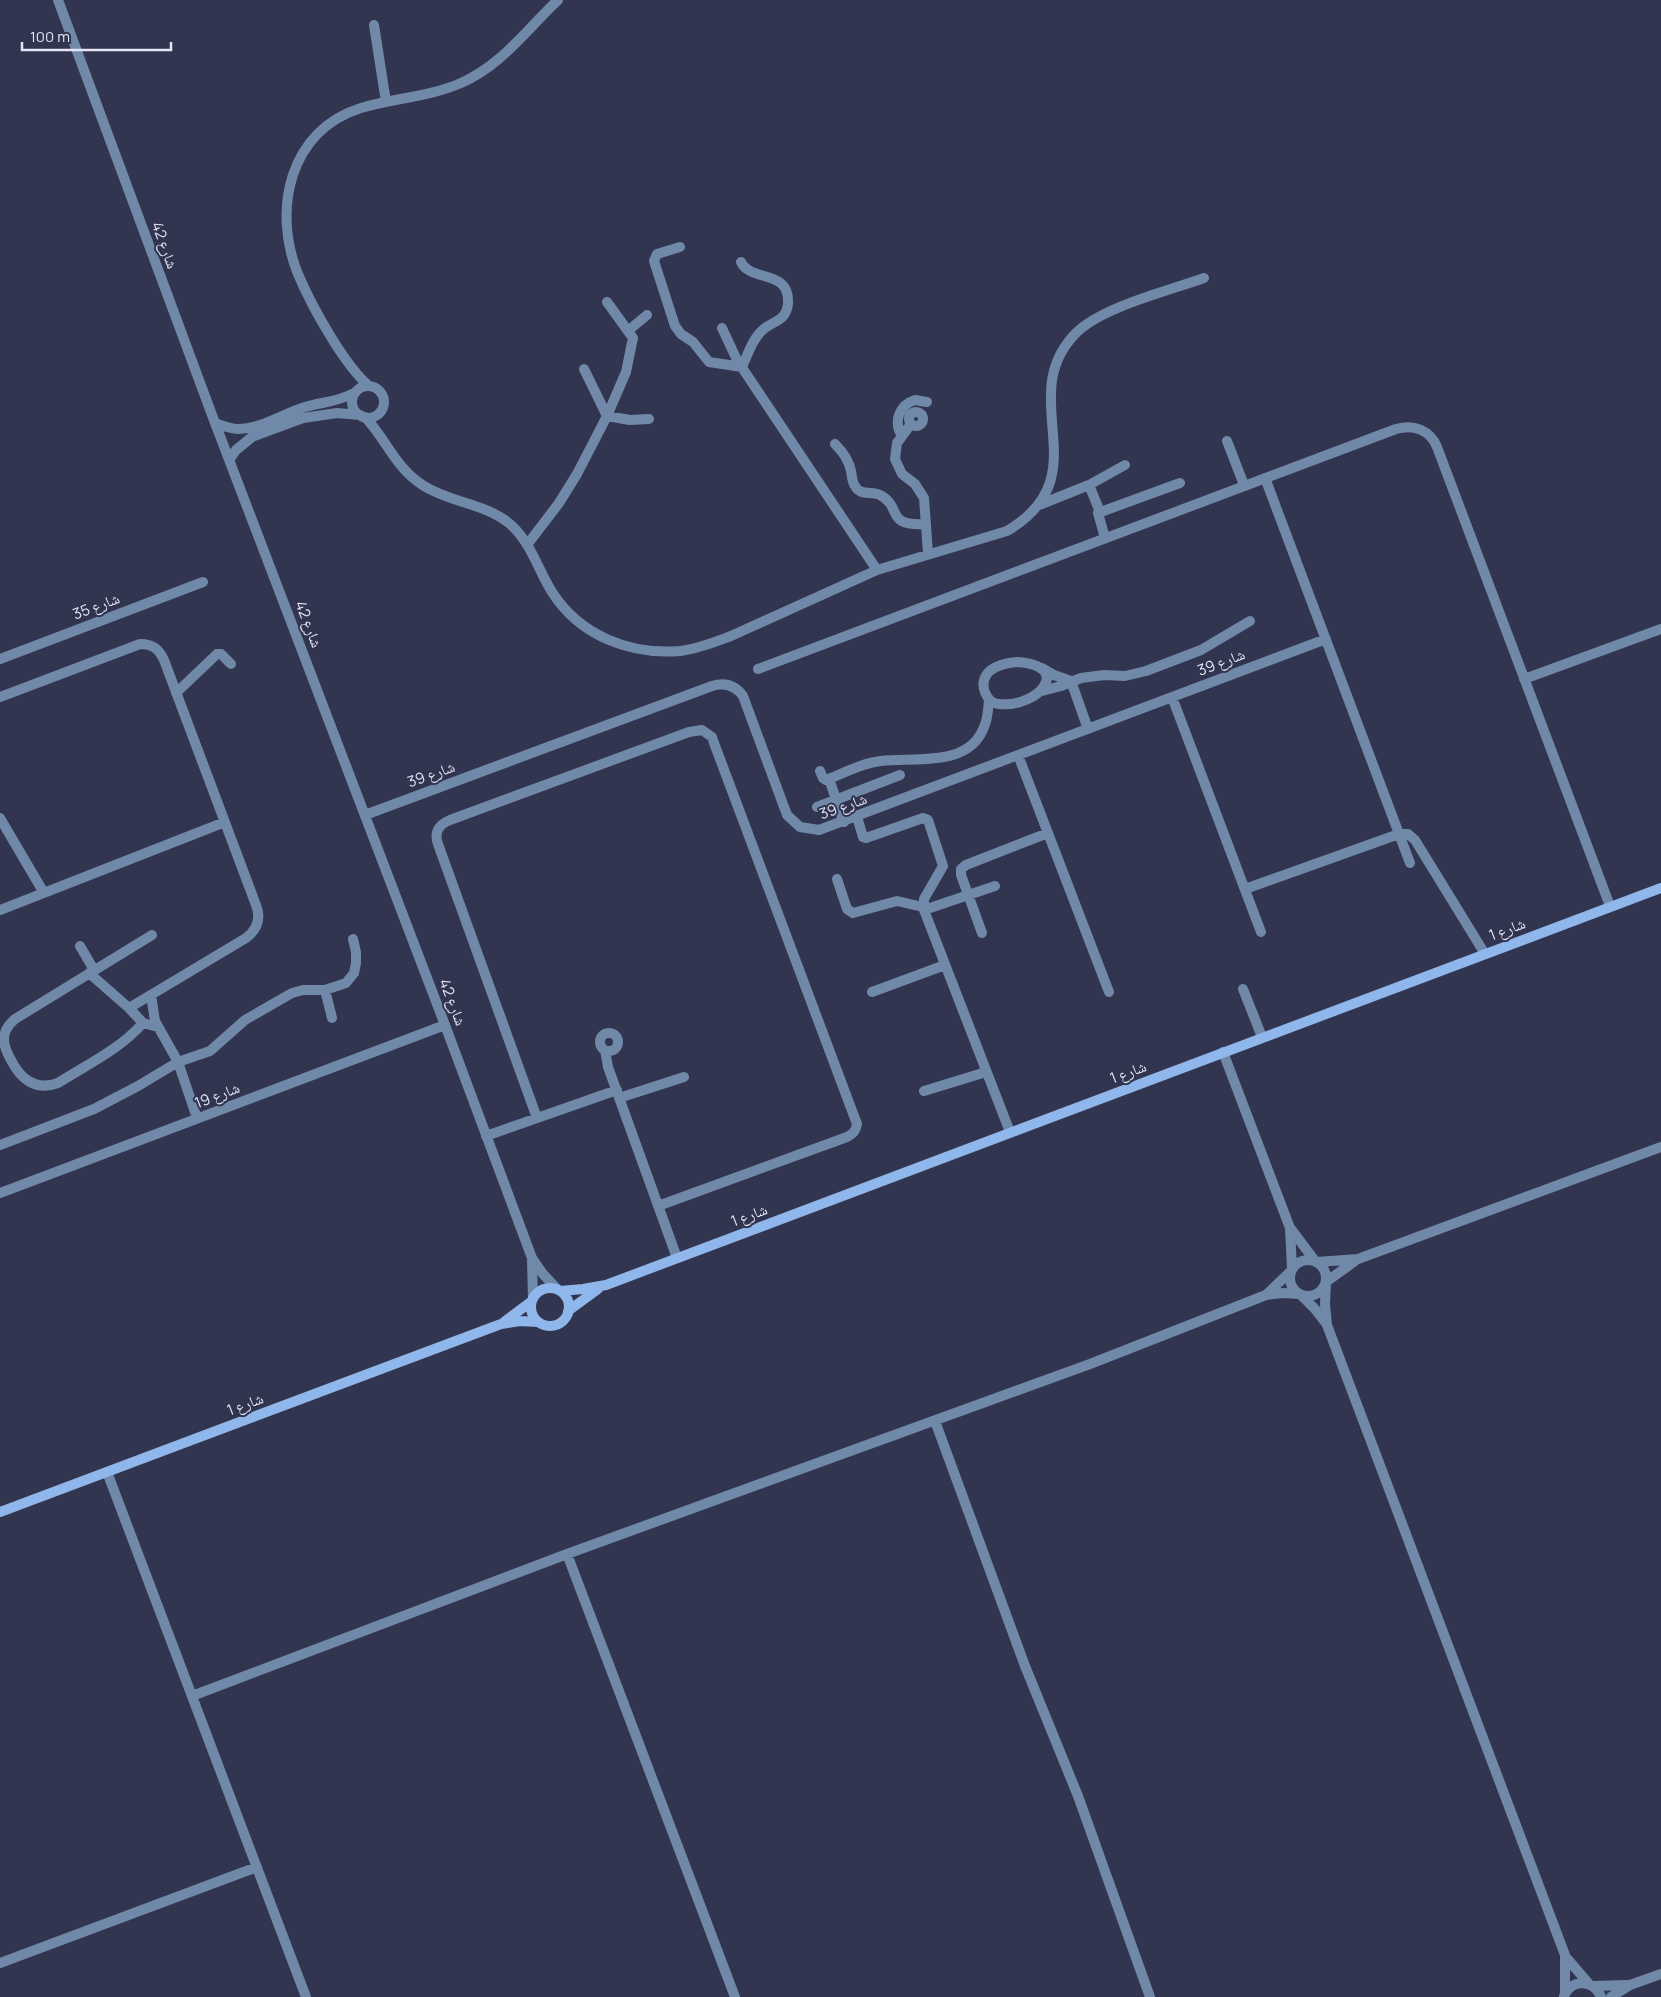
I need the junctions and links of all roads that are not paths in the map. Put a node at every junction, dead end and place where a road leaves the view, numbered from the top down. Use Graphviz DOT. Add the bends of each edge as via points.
graph roads {
  1 [pos="58,0"];
  2 [pos="558,0"];
  3 [pos="374,26"];
  4 [pos="386,102"];
  5 [pos="680,247"];
  6 [pos="742,262"];
  7 [pos="1204,278"];
  8 [pos="608,302"];
  9 [pos="647,315"];
  10 [pos="722,328"];
  11 [pos="629,330"];
  12 [pos="742,367"];
  13 [pos="584,369"];
  14 [pos="353,371"];
  15 [pos="369,386"];
  16 [pos="356,392"];
  17 [pos="378,413"];
  18 [pos="362,416"];
  19 [pos="607,416"];
  20 [pos="649,419"];
  21 [pos="215,423"];
  22 [pos="380,436"];
  23 [pos="902,436"];
  24 [pos="1228,441"];
  25 [pos="835,444"];
  26 [pos="230,459"];
  27 [pos="1125,464"];
  28 [pos="1265,478"];
  29 [pos="1180,483"];
  30 [pos="1090,485"];
  31 [pos="1244,485"];
  32 [pos="1039,505"];
  33 [pos="1100,512"];
  34 [pos="925,524"];
  35 [pos="1105,538"];
  36 [pos="527,544"];
  37 [pos="928,553"];
  38 [pos="877,570"];
  39 [pos="203,582"];
  40 [pos="1250,621"];
  41 [pos="1661,629"];
  42 [pos="1326,639"];
  43 [pos="0,658"];
  44 [pos="232,664"];
  45 [pos="1040,666"];
  46 [pos="758,669"];
  47 [pos="1524,679"];
  48 [pos="1071,681"];
  49 [pos="1042,691"];
  50 [pos="176,693"];
  51 [pos="1172,697"];
  52 [pos="0,698"];
  53 [pos="989,700"];
  54 [pos="1088,729"];
  55 [pos="1018,755"];
  56 [pos="820,771"];
  57 [pos="900,775"];
  58 [pos="829,779"];
  59 [pos="836,799"];
  60 [pos="817,807"];
  61 [pos="365,815"];
  62 [pos="856,817"];
  63 [pos="0,818"];
  64 [pos="225,822"];
  65 [pos="844,822"];
  66 [pos="1048,833"];
  67 [pos="1399,834"];
  68 [pos="1410,863"];
  69 [pos="837,878"];
  70 [pos="995,886"];
  71 [pos="1661,888"];
  72 [pos="1245,889"];
  73 [pos="44,892"];
  74 [pos="968,895"];
  75 [pos="1610,906"];
  76 [pos="924,908"];
  77 [pos="0,910"];
  78 [pos="1261,932"];
  79 [pos="982,933"];
  80 [pos="152,936"];
  81 [pos="353,939"];
  82 [pos="80,946"];
  83 [pos="1484,954"];
  84 [pos="945,965"];
  85 [pos="92,972"];
  86 [pos="1243,989"];
  87 [pos="325,990"];
  88 [pos="872,992"];
  89 [pos="1109,992"];
  90 [pos="151,995"];
  91 [pos="129,1008"];
  92 [pos="332,1018"];
  93 [pos="142,1022"];
  94 [pos="446,1025"];
  95 [pos="158,1027"];
  96 [pos="1262,1037"];
  97 [pos="605,1050"];
  98 [pos="1223,1052"];
  99 [pos="178,1062"];
  100 [pos="986,1072"];
  101 [pos="684,1077"];
  102 [pos="924,1091"];
  103 [pos="618,1094"];
  104 [pos="197,1118"];
  105 [pos="538,1118"];
  106 [pos="1010,1132"];
  107 [pos="486,1136"];
  108 [pos="0,1144"];
  109 [pos="1661,1148"];
  110 [pos="0,1193"];
  111 [pos="658,1206"];
  112 [pos="1290,1228"];
  113 [pos="532,1258"];
  114 [pos="677,1258"];
  115 [pos="1358,1259"];
  116 [pos="1316,1261"];
  117 [pos="1292,1269"];
  118 [pos="1326,1282"];
  119 [pos="606,1285"];
  120 [pos="558,1290"];
  121 [pos="1300,1294"];
  122 [pos="1266,1295"];
  123 [pos="532,1299"];
  124 [pos="568,1311"];
  125 [pos="538,1322"];
  126 [pos="501,1324"];
  127 [pos="1327,1325"];
  128 [pos="935,1421"];
  129 [pos="107,1472"];
  130 [pos="0,1512"];
  131 [pos="567,1554"];
  132 [pos="192,1696"];
  133 [pos="257,1867"];
  134 [pos="1565,1955"];
  135 [pos="0,1963"];
  136 [pos="1661,1974"];
  137 [pos="1630,1984"];
  138 [pos="1591,1985"];
  139 [pos="1564,1995"];
  140 [pos="306,1997"];
  141 [pos="735,1997"];
  142 [pos="1150,1997"];
  143 [pos="1601,1997"];
  144 [pos="1611,1997"];
  1 -- 21 [label="street, شارع 42"];
  2 -- 4 [label="street" via="502,58 482,72 437,92"];
  3 -- 4 [label="street"];
  4 -- 14 [label="street" via="340,118 322,131 296,165 285,210 291,259 314,308"];
  5 -- 12 [label="street" via="657,254 654,258 675,326 709,362"];
  6 -- 12 [label="street" via="749,272 780,283 788,299 781,320 761,332"];
  7 -- 32 [label="street" via="1095,318 1061,353 1052,376 1050,400 1054,472"];
  8 -- 11 [label="street"];
  9 -- 11 [label="street"];
  10 -- 12 [label="street"];
  11 -- 19 [label="street" via="634,341 626,372"];
  12 -- 38 [label="street"];
  13 -- 19 [label="street"];
  14 -- 15 [label="street"];
  14 -- 16 [label="street"];
  15 -- 16 [label="street"];
  15 -- 17 [label="street" via="382,394 384,404"];
  16 -- 18 [label="street" via="352,403"];
  16 -- 21 [label="street" via="336,402 307,406 248,428 237,429"];
  17 -- 18 [label="street"];
  17 -- 22 [label="street"];
  18 -- 22 [label="street"];
  18 -- 26 [label="street" via="337,413 303,418 243,442"];
  19 -- 20 [label="street"];
  19 -- 36 [label="street" via="572,484"];
  21 -- 26 [label="street, شارع 42"];
  22 -- 36 [label="street" via="410,476 440,494 497,515 511,525"];
  23 -- 23 [label="street" via="897,418 903,407 915,400 929,401 920,413 922,423 911,424"];
  23 -- 34 [label="street" via="895,459 902,474 915,484 924,498"];
  24 -- 31 [label="street"];
  25 -- 34 [label="street" via="848,460 857,490 880,496 902,522"];
  26 -- 61 [label="street, شارع 42"];
  27 -- 30 [label="street"];
  28 -- 31 [label="street"];
  28 -- 42 [label="street"];
  28 -- 47 [label="street" via="1404,427 1418,428 1433,438"];
  29 -- 33 [label="street"];
  30 -- 32 [label="street"];
  30 -- 33 [label="street"];
  31 -- 35 [label="street"];
  32 -- 37 [label="street" via="1024,521 1007,531"];
  33 -- 35 [label="street" via="1098,515"];
  34 -- 37 [label="street"];
  35 -- 46 [label="street"];
  36 -- 38 [label="street" via="553,593 579,622 612,642 656,652 682,651 707,645"];
  37 -- 38 [label="street"];
  39 -- 43 [label="street, شارع 35"];
  40 -- 48 [label="street" via="1201,650 1146,671"];
  41 -- 47 [label="street"];
  42 -- 51 [label="street, شارع 39"];
  42 -- 67 [label="street"];
  44 -- 50 [label="street" via="217,654"];
  45 -- 48 [label="street"];
  45 -- 49 [label="street" via="1046,680"];
  45 -- 53 [label="street" via="1018,662 995,668 987,674 984,683"];
  47 -- 75 [label="street"];
  48 -- 49 [label="street"];
  48 -- 54 [label="street"];
  49 -- 53 [label="street" via="1017,703 1001,705"];
  50 -- 52 [label="street" via="161,653 148,644 140,644"];
  50 -- 64 [label="street"];
  51 -- 54 [label="street, شارع 39"];
  51 -- 72 [label="street"];
  53 -- 58 [label="street" via="984,728 968,748 942,758 873,763"];
  54 -- 55 [label="street, شارع 39"];
  55 -- 62 [label="street, شارع 39"];
  55 -- 66 [label="street"];
  56 -- 58 [label="street" via="823,778"];
  57 -- 59 [label="street"];
  58 -- 59 [label="street"];
  59 -- 60 [label="street"];
  59 -- 65 [label="street"];
  61 -- 65 [label="street, شارع 39" via="712,686 726,684 743,696 792,822 818,830"];
  61 -- 94 [label="street, شارع 42"];
  62 -- 65 [label="street, شارع 39"];
  62 -- 76 [label="street" via="866,838 921,818 928,820 943,866 924,899"];
  63 -- 73 [label="street"];
  64 -- 73 [label="street"];
  64 -- 90 [label="street" via="259,912 257,927 246,938"];
  66 -- 74 [label="street" via="963,866 960,872"];
  66 -- 89 [label="street"];
  67 -- 68 [label="street"];
  67 -- 72 [label="street"];
  67 -- 83 [label="street" via="1408,834 1416,840"];
  69 -- 76 [label="street" via="847,909 853,913 897,902"];
  70 -- 74 [label="street"];
  71 -- 75 [label="street, شارع 1"];
  72 -- 78 [label="street"];
  73 -- 77 [label="street"];
  74 -- 76 [label="street"];
  74 -- 79 [label="street"];
  75 -- 83 [label="street, شارع 1"];
  76 -- 84 [label="street"];
  80 -- 85 [label="street"];
  81 -- 87 [label="street" via="356,952 353,976 346,983"];
  82 -- 85 [label="street"];
  83 -- 96 [label="street, شارع 1"];
  84 -- 88 [label="street"];
  84 -- 100 [label="street"];
  85 -- 91 [label="street"];
  85 -- 93 [label="street" via="9,1024 4,1047 23,1078 43,1086 58,1083 121,1044"];
  86 -- 96 [label="street"];
  87 -- 92 [label="street"];
  87 -- 99 [label="street" via="292,993 245,1020 210,1051"];
  90 -- 91 [label="street"];
  90 -- 95 [label="street"];
  91 -- 93 [label="street"];
  93 -- 95 [label="street"];
  94 -- 104 [label="street, شارع 19"];
  94 -- 107 [label="street, شارع 42"];
  95 -- 99 [label="street"];
  96 -- 98 [label="street, شارع 1"];
  97 -- 103 [label="street"];
  98 -- 106 [label="street, شارع 1"];
  98 -- 112 [label="street"];
  99 -- 104 [label="street"];
  99 -- 108 [label="street" via="94,1109"];
  100 -- 102 [label="street"];
  100 -- 106 [label="street"];
  101 -- 103 [label="street"];
  103 -- 105 [label="street"];
  103 -- 111 [label="street"];
  104 -- 110 [label="street, شارع 19"];
  105 -- 107 [label="street"];
  105 -- 111 [label="street" via="436,832 450,820 702,730 712,737 857,1124 852,1135"];
  106 -- 114 [label="street, شارع 1"];
  107 -- 113 [label="street, شارع 42"];
  109 -- 115 [label="street"];
  111 -- 114 [label="street"];
  112 -- 116 [label="street"];
  112 -- 117 [label="street"];
  113 -- 120 [label="street, شارع 42"];
  113 -- 123 [label="street, شارع 42"];
  114 -- 119 [label="street, شارع 1"];
  115 -- 116 [label="street"];
  115 -- 118 [label="street"];
  116 -- 117 [label="street" via="1300,1261"];
  116 -- 118 [label="street" via="1324,1268"];
  117 -- 121 [label="street" via="1291,1284"];
  117 -- 122 [label="street"];
  118 -- 121 [label="street" via="1316,1294"];
  118 -- 127 [label="street"];
  119 -- 120 [label="street, شارع 1"];
  119 -- 124 [label="street, شارع 1"];
  120 -- 123 [label="street" via="545,1288"];
  120 -- 124 [label="street" via="568,1302"];
  121 -- 122 [label="street"];
  121 -- 127 [label="street"];
  122 -- 128 [label="street"];
  123 -- 125 [label="street" via="532,1314"];
  123 -- 126 [label="street, شارع 1"];
  124 -- 125 [label="street" via="562,1321 554,1325"];
  125 -- 126 [label="street, شارع 1"];
  126 -- 129 [label="street, شارع 1"];
  127 -- 134 [label="street"];
  128 -- 131 [label="street"];
  128 -- 142 [label="street" via="1078,1796"];
  129 -- 130 [label="street, شارع 1"];
  129 -- 132 [label="street"];
  131 -- 132 [label="street"];
  131 -- 141 [label="street"];
  132 -- 133 [label="street"];
  133 -- 135 [label="street"];
  133 -- 140 [label="street"];
  134 -- 138 [label="street"];
  134 -- 139 [label="street"];
  136 -- 137 [label="street"];
  137 -- 138 [label="street"];
  137 -- 144 [label="street"];
  138 -- 139 [label="street" via="1576,1984"];
  138 -- 143 [label="street"];
}
